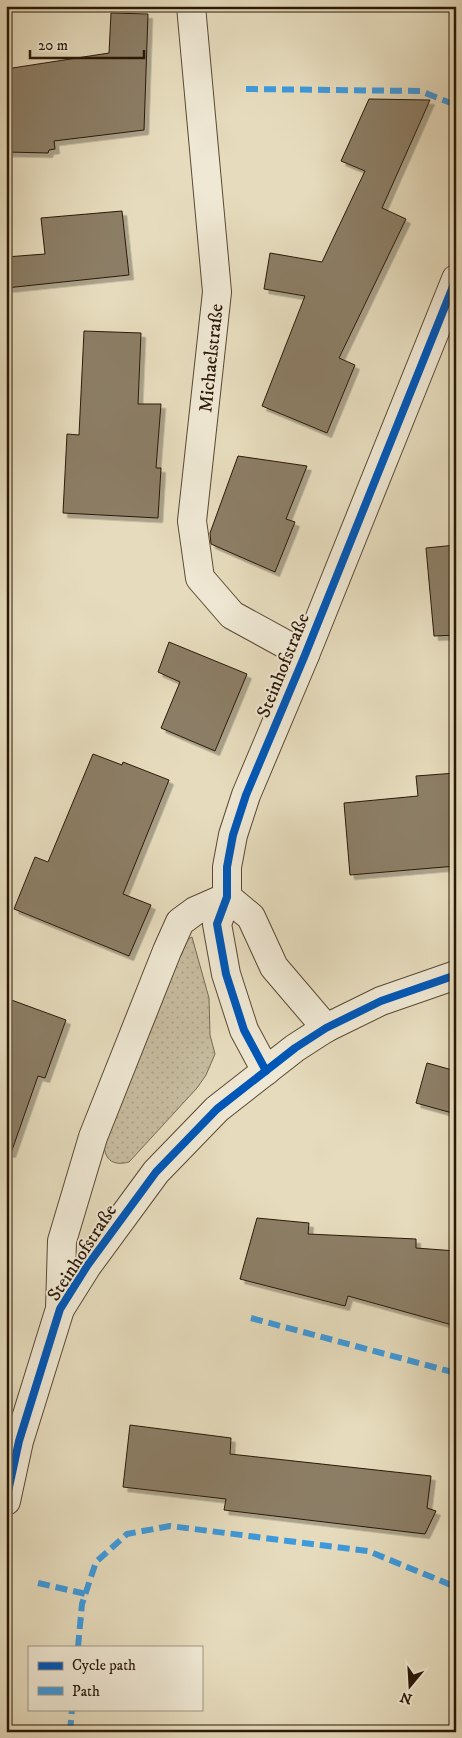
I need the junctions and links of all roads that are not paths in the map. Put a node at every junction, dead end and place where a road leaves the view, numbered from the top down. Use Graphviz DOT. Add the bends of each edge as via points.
graph roads {
  1 [pos="191,6"];
  2 [pos="456,279"];
  3 [pos="305,655"];
  4 [pos="226,896"];
  5 [pos="456,975"];
  6 [pos="326,1028"];
  7 [pos="266,1071"];
  8 [pos="60,1309"];
  9 [pos="6,1501"];
  1 -- 3 [label="street, Michaelstraße" via="217,292 192,521 200,578 232,615"];
  2 -- 3 [label="street, Steinhofstraße"];
  3 -- 4 [label="street, Steinhofstraße" via="232,834"];
  4 -- 6 [label="street" via="251,917 274,967"];
  4 -- 7 [label="street, Steinhofstraße" via="218,924 226,974 244,1030"];
  4 -- 8 [label="street, Steinhofstraße" via="180,922 167,951 93,1136 62,1241"];
  5 -- 6 [label="street, Steinhofstraße" via="381,1001"];
  6 -- 7 [label="street, Steinhofstraße"];
  7 -- 8 [label="street, Steinhofstraße" via="217,1109 156,1172 87,1266"];
  8 -- 9 [label="street, Steinhofstraße" via="19,1441"];
}
